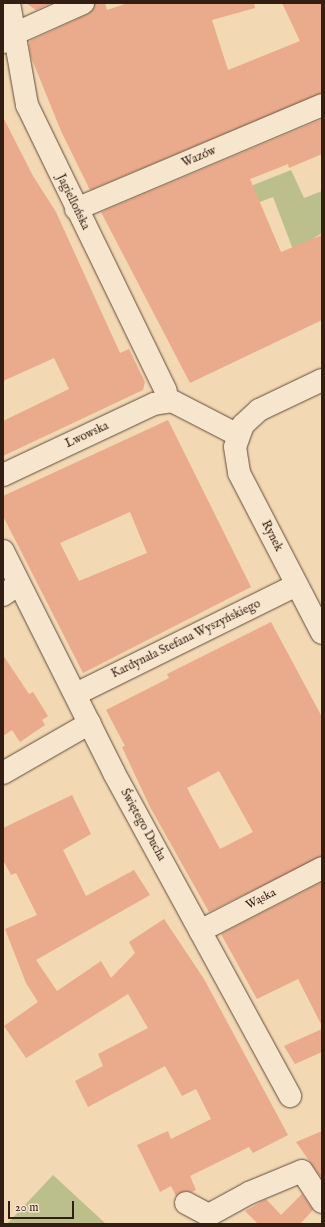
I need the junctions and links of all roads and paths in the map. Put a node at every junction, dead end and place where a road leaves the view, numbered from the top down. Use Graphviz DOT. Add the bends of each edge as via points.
graph roads {
  1 [pos="9,3"];
  2 [pos="83,3"];
  3 [pos="9,38"];
  4 [pos="322,105"];
  5 [pos="76,209"];
  6 [pos="322,380"];
  7 [pos="169,396"];
  8 [pos="238,435"];
  9 [pos="3,475"];
  10 [pos="3,551"];
  11 [pos="297,585"];
  12 [pos="11,590"];
  13 [pos="322,633"];
  14 [pos="76,694"];
  15 [pos="90,723"];
  16 [pos="3,773"];
  17 [pos="322,868"];
  18 [pos="200,931"];
  19 [pos="290,1096"];
  20 [pos="322,1202"];
  21 [pos="186,1203"];
  1 -- 3 [label="street, Jagiellońska"];
  2 -- 3 [label="street"];
  3 -- 5 [label="street, Jagiellońska" via="27,105"];
  4 -- 5 [label="street, Wazów"];
  5 -- 7 [label="street, Jagiellońska"];
  6 -- 8 [label="street" via="259,410 243,425"];
  7 -- 8 [label="street"];
  7 -- 9 [label="street, Lwowska"];
  8 -- 11 [label="street, Rynek" via="235,447 239,473"];
  10 -- 12 [label="street, Świętego Ducha"];
  11 -- 13 [label="street, Rynek"];
  11 -- 14 [label="street, Kardynała Stefana Wyszyńskiego"];
  12 -- 14 [label="street, Świętego Ducha"];
  14 -- 15 [label="street, Świętego Ducha"];
  15 -- 16 [label="street"];
  15 -- 18 [label="street, Świętego Ducha"];
  17 -- 18 [label="street, Wąska"];
  18 -- 19 [label="street, Świętego Ducha"];
  20 -- 21 [label="street" via="302,1171 249,1193 209,1215"];
}
